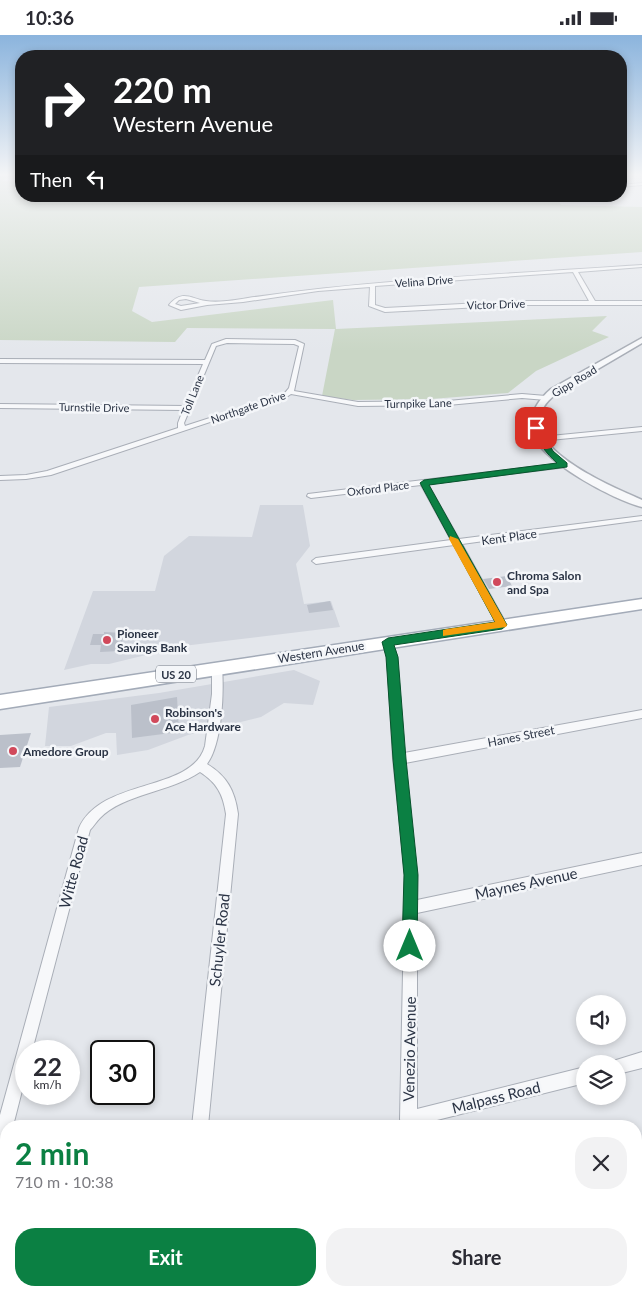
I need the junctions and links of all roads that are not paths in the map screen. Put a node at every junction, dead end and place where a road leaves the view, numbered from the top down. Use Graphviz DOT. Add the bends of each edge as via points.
graph roads {
  1 [pos="642,266"];
  2 [pos="574,270"];
  3 [pos="373,284"];
  4 [pos="207,303"];
  5 [pos="592,303"];
  6 [pos="642,303"];
  7 [pos="642,339"];
  8 [pos="1,362"];
  9 [pos="206,362"];
  10 [pos="290,393"];
  11 [pos="546,398"];
  12 [pos="0,406"];
  13 [pos="188,408"];
  14 [pos="182,429"];
  15 [pos="642,429"];
  16 [pos="540,439"];
  17 [pos="564,465"];
  18 [pos="0,478"];
  19 [pos="424,483"];
  20 [pos="311,496"];
  21 [pos="640,501"];
  22 [pos="642,519"];
  23 [pos="456,544"];
  24 [pos="316,561"];
  25 [pos="642,604"];
  26 [pos="502,625"];
  27 [pos="388,642"];
  28 [pos="217,667"];
  29 [pos="0,702"];
  30 [pos="642,714"];
  31 [pos="399,759"];
  32 [pos="200,766"];
  33 [pos="642,859"];
  34 [pos="410,908"];
  35 [pos="642,1060"];
  36 [pos="626,1064"];
  37 [pos="576,1077"];
  38 [pos="6,1120"];
  39 [pos="201,1120"];
  40 [pos="408,1120"];
  41 [pos="416,1120"];
  1 -- 2 [label="street, Velina Drive"];
  2 -- 3 [label="street, Velina Drive"];
  2 -- 5 [label="street"];
  3 -- 4 [label="street, Velina Drive"];
  3 -- 5 [label="street, Victor Drive" via="372,306 381,309"];
  4 -- 4 [label="street, Velina Drive" via="186,297 172,303 181,307"];
  5 -- 6 [label="street, Victor Drive"];
  7 -- 11 [label="street, Gipp Road"];
  8 -- 9 [label="street"];
  9 -- 10 [label="street, Northgate Drive" via="212,346 221,342 298,342 302,346"];
  9 -- 13 [label="street, Toll Lane"];
  10 -- 11 [label="street, Turnpike Lane" via="358,404 448,403 522,396"];
  10 -- 14 [label="street, Northgate Drive"];
  11 -- 16 [label="street, Gipp Road" via="536,417"];
  12 -- 13 [label="street, Turnstile Drive"];
  13 -- 14 [label="street, Toll Lane" via="181,423"];
  14 -- 18 [label="street, Northgate Drive" via="48,473"];
  15 -- 16 [label="street"];
  16 -- 17 [label="street"];
  17 -- 19 [label="street, Oxford Place"];
  17 -- 21 [label="street"];
  19 -- 20 [label="street, Oxford Place"];
  19 -- 23 [label="street"];
  22 -- 23 [label="street, Kent Place"];
  23 -- 24 [label="street, Kent Place"];
  23 -- 26 [label="street"];
  25 -- 26 [label="main road, Western Avenue / US 20"];
  26 -- 27 [label="main road, Western Avenue / US 20"];
  27 -- 28 [label="main road, Western Avenue / US 20"];
  27 -- 31 [label="street, Venezio Avenue" via="392,657"];
  28 -- 29 [label="main road, Western Avenue / US 20"];
  28 -- 32 [label="street" via="210,747"];
  30 -- 31 [label="street, Hanes Street"];
  31 -- 34 [label="street, Venezio Avenue" via="411,875"];
  32 -- 38 [label="street, Witte Road" via="189,774 108,804 90,817"];
  32 -- 39 [label="street, Schuyler Road" via="218,777 224,785 232,814"];
  33 -- 34 [label="street, Maynes Avenue"];
  34 -- 40 [label="street, Venezio Avenue"];
  35 -- 36 [label="street"];
  37 -- 41 [label="street, Malpass Road"];
}
